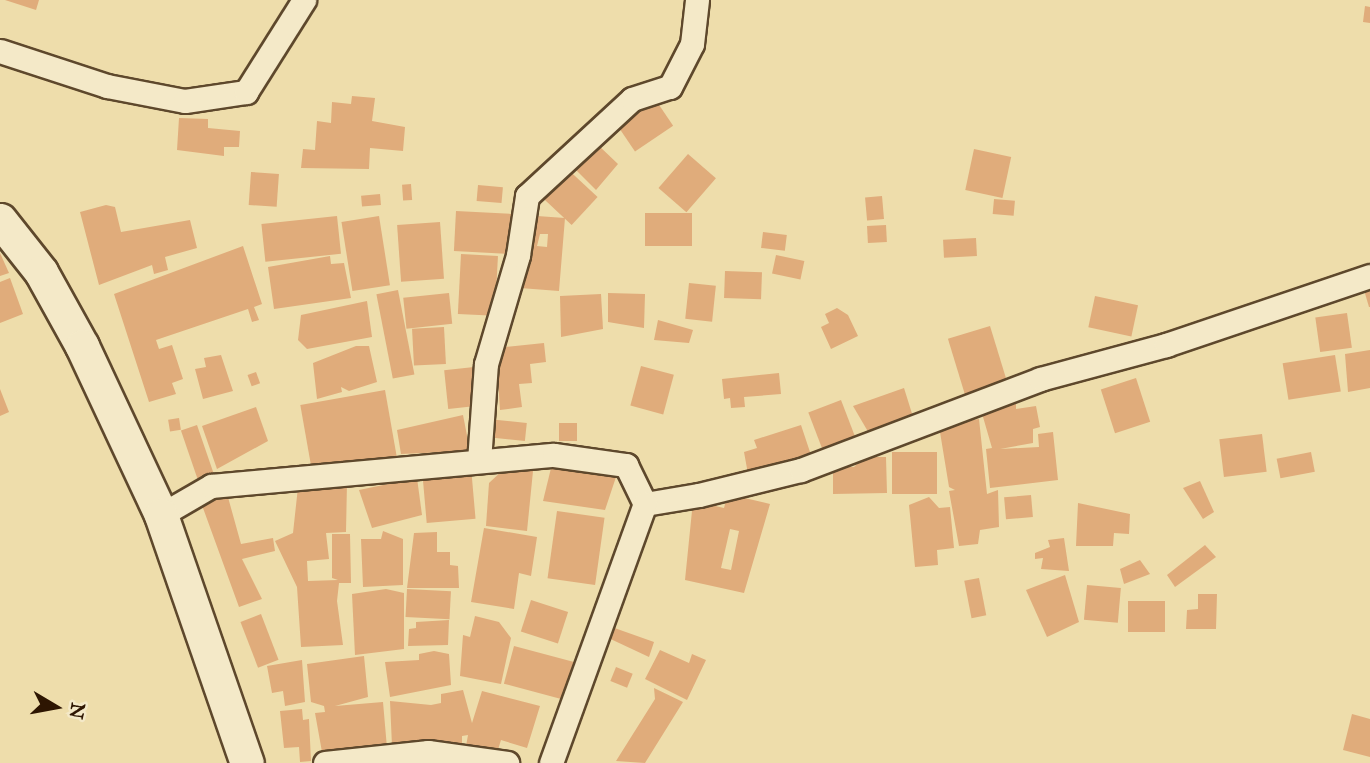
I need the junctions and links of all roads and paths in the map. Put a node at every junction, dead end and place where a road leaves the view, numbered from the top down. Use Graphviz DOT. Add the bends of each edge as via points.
graph roads {
  1 [pos="304,0"];
  2 [pos="697,0"];
  3 [pos="0,51"];
  4 [pos="0,220"];
  5 [pos="1370,276"];
  6 [pos="479,461"];
  7 [pos="645,504"];
  8 [pos="161,515"];
  9 [pos="247,763"];
  10 [pos="325,763"];
  11 [pos="507,763"];
  12 [pos="551,763"];
  1 -- 3 [label="street" via="246,92 185,101 107,86"];
  2 -- 6 [label="street" via="692,44 670,87 632,99 527,196 518,255 486,364"];
  4 -- 8 [label="main road" via="41,272 82,346"];
  5 -- 7 [label="street" via="1166,345 1040,379 801,470"];
  6 -- 7 [label="street" via="554,455 626,465"];
  6 -- 8 [label="street" via="211,486"];
  7 -- 12 [label="street"];
  8 -- 9 [label="main road"];
  10 -- 11 [label="street" via="428,752"];
}
